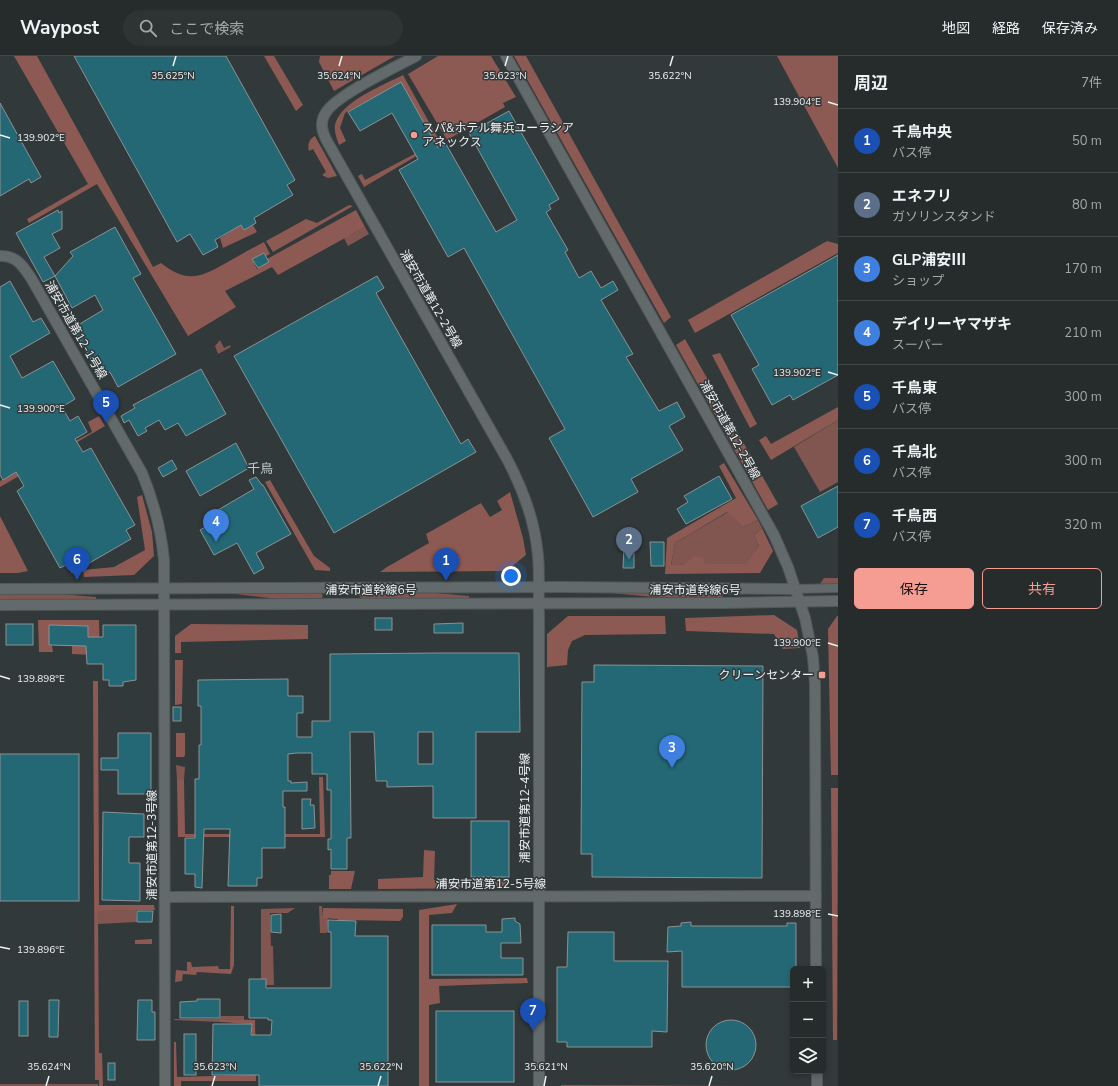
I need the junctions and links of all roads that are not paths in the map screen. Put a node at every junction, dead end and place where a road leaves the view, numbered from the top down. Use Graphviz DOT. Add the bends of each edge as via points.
graph roads {
  1 [pos="416,56"];
  2 [pos="506,56"];
  3 [pos="0,256"];
  4 [pos="164,588"];
  5 [pos="539,588"];
  6 [pos="838,588"];
  7 [pos="0,589"];
  8 [pos="795,589"];
  9 [pos="799,601"];
  10 [pos="838,601"];
  11 [pos="164,603"];
  12 [pos="538,603"];
  13 [pos="0,605"];
  14 [pos="816,896"];
  15 [pos="538,897"];
  16 [pos="165,898"];
  17 [pos="816,966"];
  18 [pos="817,1074"];
  19 [pos="165,1086"];
  20 [pos="539,1086"];
  21 [pos="817,1086"];
  1 -- 5 [label="street, 浦安市道第12-2号線" via="335,102 322,120 323,134 516,477 534,529"];
  2 -- 8 [label="street, 浦安市道第12-2号線" via="774,535"];
  3 -- 4 [label="street, 浦安市道第12-1号線" via="18,260 31,278 142,473 161,530"];
  4 -- 5 [label="street, 浦安市道幹線6号"];
  4 -- 7 [label="street, 浦安市道幹線6号"];
  4 -- 11 [label="street, 浦安市道第12-1号線"];
  5 -- 8 [label="street, 浦安市道幹線6号"];
  5 -- 12 [label="street, 浦安市道第12-2号線"];
  6 -- 8 [label="street, 浦安市道幹線6号"];
  8 -- 9 [label="street, 浦安市道第12-2号線"];
  9 -- 10 [label="street, 浦安市道幹線6号"];
  9 -- 12 [label="street, 浦安市道幹線6号"];
  9 -- 14 [label="street, 浦安市道第12-2号線" via="811,642 815,674"];
  11 -- 12 [label="street, 浦安市道幹線6号"];
  11 -- 13 [label="street, 浦安市道幹線6号"];
  11 -- 16 [label="street, 浦安市道第12-3号線"];
  12 -- 15 [label="street, 浦安市道第12-4号線"];
  14 -- 15 [label="street, 浦安市道第12-5号線"];
  14 -- 17 [label="street, 浦安市道第12-2号線"];
  15 -- 16 [label="street, 浦安市道第12-5号線"];
  15 -- 20 [label="street, 浦安市道第12-4号線"];
  16 -- 19 [label="street, 浦安市道第12-3号線"];
  18 -- 21 [label="street"];
}
